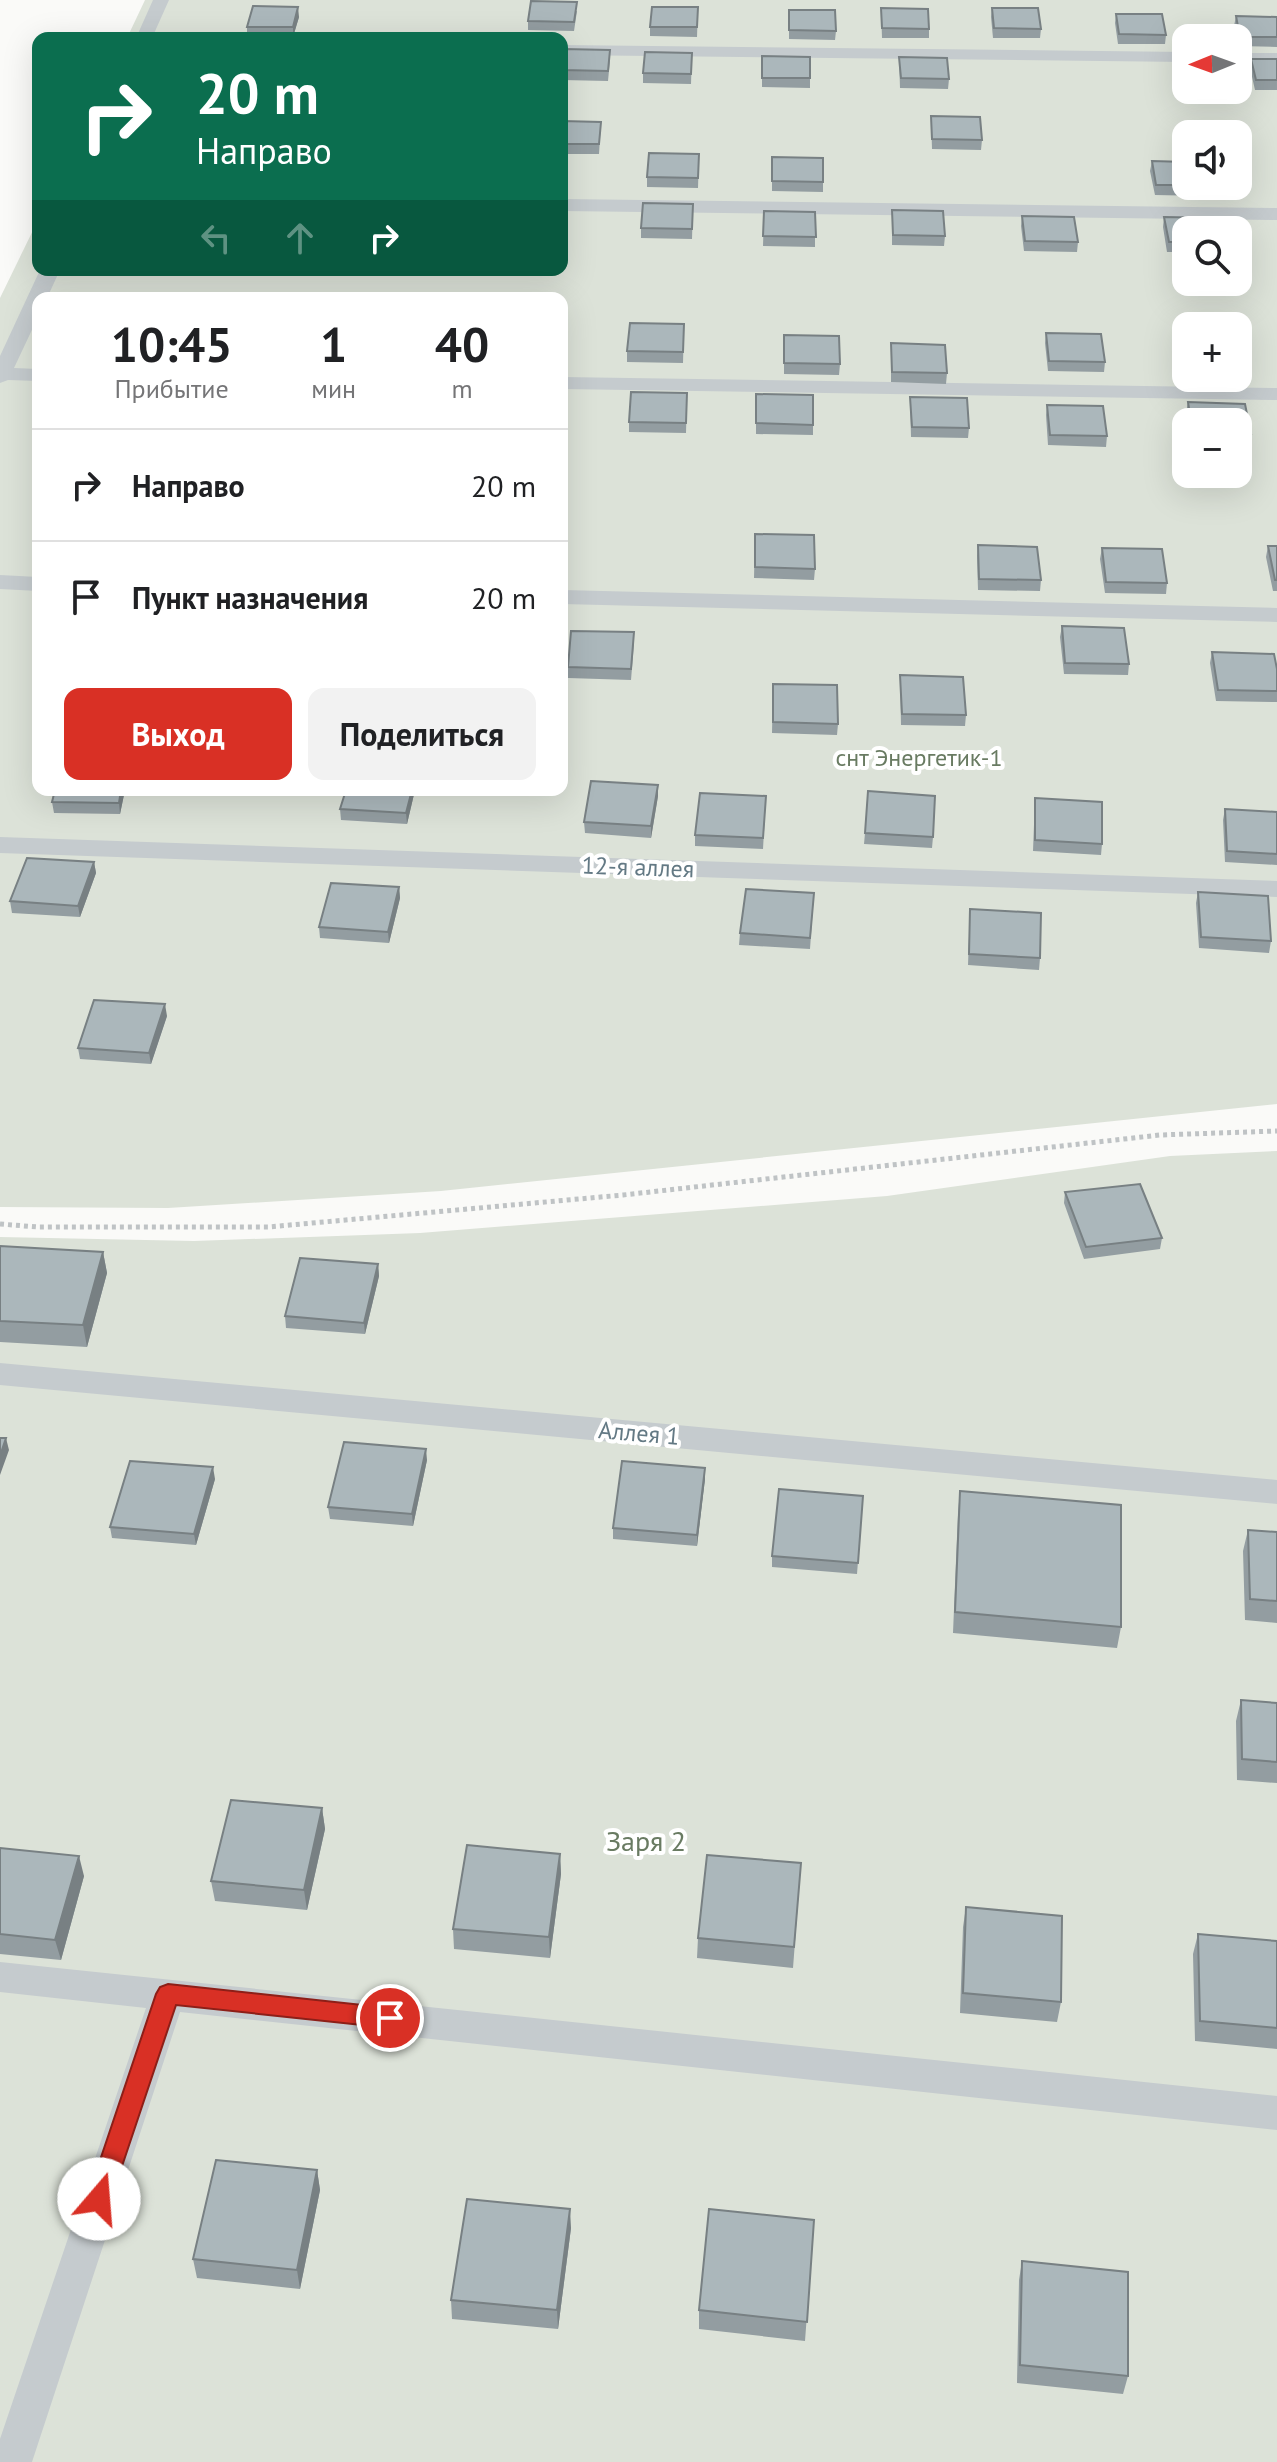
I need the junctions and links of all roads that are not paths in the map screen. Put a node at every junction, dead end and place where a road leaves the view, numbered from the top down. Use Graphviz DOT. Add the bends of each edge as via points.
graph roads {
  1 [pos="161,0"];
  2 [pos="147,32"];
  3 [pos="568,50"];
  4 [pos="1172,57"];
  5 [pos="1252,58"];
  6 [pos="1277,58"];
  7 [pos="568,205"];
  8 [pos="1277,214"];
  9 [pos="32,309"];
  10 [pos="32,375"];
  11 [pos="1,376"];
  12 [pos="568,383"];
  13 [pos="1277,394"];
  14 [pos="0,582"];
  15 [pos="32,584"];
  16 [pos="568,597"];
  17 [pos="1277,615"];
  18 [pos="0,845"];
  19 [pos="1277,889"];
  20 [pos="0,1374"];
  21 [pos="1277,1492"];
  22 [pos="0,1977"];
  23 [pos="168,1994"];
  24 [pos="1277,2113"];
  25 [pos="12,2462"];
  1 -- 2 [label="lane"];
  3 -- 4 [label="lane"];
  5 -- 6 [label="lane"];
  7 -- 8 [label="lane"];
  9 -- 11 [label="lane"];
  10 -- 11 [label="lane"];
  12 -- 13 [label="lane"];
  14 -- 15 [label="lane"];
  16 -- 17 [label="lane"];
  18 -- 19 [label="lane, 12-я аллея"];
  20 -- 21 [label="lane, Аллея 1"];
  22 -- 23 [label="lane"];
  23 -- 24 [label="lane"];
  23 -- 25 [label="lane"];
}
